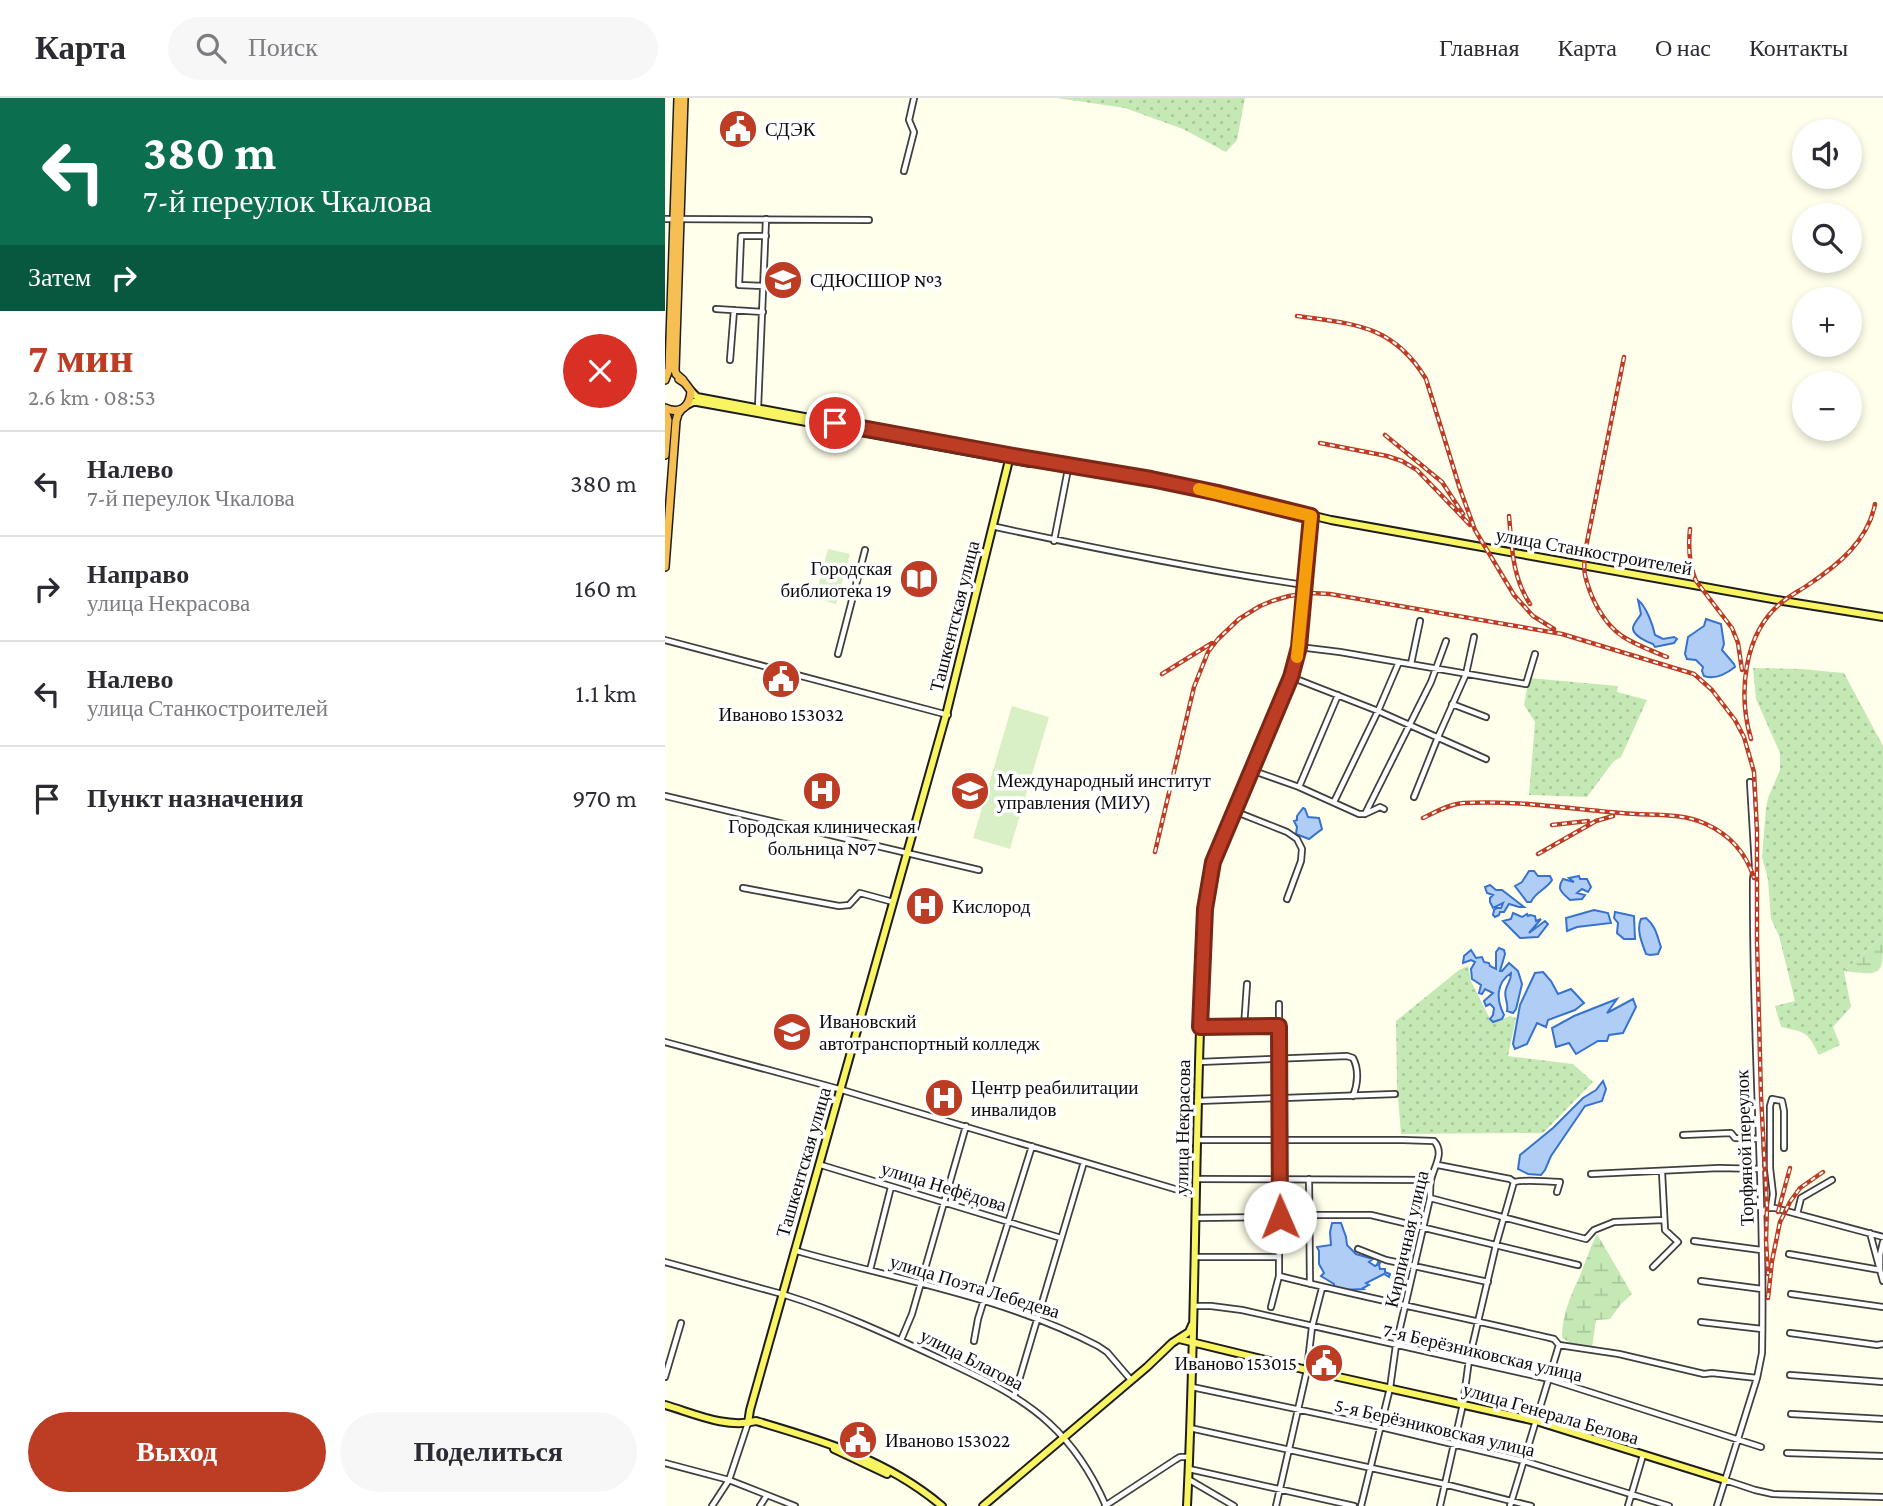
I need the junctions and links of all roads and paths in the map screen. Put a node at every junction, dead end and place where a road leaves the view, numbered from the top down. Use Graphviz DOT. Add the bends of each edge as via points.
graph roads {
  1 [pos="678,98"];
  2 [pos="684,98"];
  3 [pos="914,98"];
  4 [pos="904,170"];
  5 [pos="665,219"];
  6 [pos="678,219"];
  7 [pos="766,219"];
  8 [pos="869,220"];
  9 [pos="766,236"];
  10 [pos="764,286"];
  11 [pos="716,309"];
  12 [pos="733,310"];
  13 [pos="763,312"];
  14 [pos="730,360"];
  15 [pos="683,380"];
  16 [pos="665,381"];
  17 [pos="691,391"];
  18 [pos="683,408"];
  19 [pos="758,408"];
  20 [pos="665,410"];
  21 [pos="665,455"];
  22 [pos="1012,458"];
  23 [pos="1068,469"];
  24 [pos="1311,517"];
  25 [pos="995,526"];
  26 [pos="1054,541"];
  27 [pos="666,545"];
  28 [pos="865,550"];
  29 [pos="665,566"];
  30 [pos="1304,585"];
  31 [pos="1883,620"];
  32 [pos="1420,621"];
  33 [pos="1474,638"];
  34 [pos="665,640"];
  35 [pos="1446,641"];
  36 [pos="1299,647"];
  37 [pos="838,654"];
  38 [pos="1535,654"];
  39 [pos="1399,662"];
  40 [pos="1411,664"];
  41 [pos="1437,668"];
  42 [pos="1466,674"];
  43 [pos="1291,677"];
  44 [pos="1338,695"];
  45 [pos="1452,704"];
  46 [pos="1378,711"];
  47 [pos="947,715"];
  48 [pos="1486,718"];
  49 [pos="1410,725"];
  50 [pos="1437,737"];
  51 [pos="1486,759"];
  52 [pos="1251,770"];
  53 [pos="1750,782"];
  54 [pos="1299,787"];
  55 [pos="665,796"];
  56 [pos="1414,797"];
  57 [pos="1334,803"];
  58 [pos="1384,809"];
  59 [pos="1234,811"];
  60 [pos="1365,814"];
  61 [pos="909,854"];
  62 [pos="979,870"];
  63 [pos="743,888"];
  64 [pos="1287,899"];
  65 [pos="895,902"];
  66 [pos="1247,984"];
  67 [pos="1279,1004"];
  68 [pos="1279,1026"];
  69 [pos="1200,1027"];
  70 [pos="1244,1027"];
  71 [pos="665,1042"];
  72 [pos="1279,1059"];
  73 [pos="1199,1062"];
  74 [pos="841,1089"];
  75 [pos="1395,1094"];
  76 [pos="1353,1096"];
  77 [pos="1279,1098"];
  78 [pos="1198,1101"];
  79 [pos="966,1126"];
  80 [pos="1683,1135"];
  81 [pos="1759,1139"];
  82 [pos="1196,1140"];
  83 [pos="1280,1140"];
  84 [pos="1031,1146"];
  85 [pos="1784,1148"];
  86 [pos="1084,1162"];
  87 [pos="820,1165"];
  88 [pos="1437,1165"];
  89 [pos="1761,1169"];
  90 [pos="1663,1171"];
  91 [pos="1591,1174"];
  92 [pos="1196,1179"];
  93 [pos="1279,1179"];
  94 [pos="1310,1179"];
  95 [pos="1431,1180"];
  96 [pos="1832,1180"];
  97 [pos="1514,1182"];
  98 [pos="891,1187"];
  99 [pos="1557,1192"];
  100 [pos="1195,1195"];
  101 [pos="1430,1198"];
  102 [pos="944,1202"];
  103 [pos="1771,1208"];
  104 [pos="1761,1214"];
  105 [pos="1797,1214"];
  106 [pos="1311,1215"];
  107 [pos="1196,1217"];
  108 [pos="1280,1217"];
  109 [pos="1503,1218"];
  110 [pos="1664,1220"];
  111 [pos="1009,1222"];
  112 [pos="1422,1227"];
  113 [pos="1870,1233"];
  114 [pos="1062,1238"];
  115 [pos="1883,1239"];
  116 [pos="1694,1241"];
  117 [pos="1496,1245"];
  118 [pos="1358,1249"];
  119 [pos="1761,1250"];
  120 [pos="796,1251"];
  121 [pos="1790,1254"];
  122 [pos="1195,1257"];
  123 [pos="1279,1257"];
  124 [pos="665,1262"];
  125 [pos="1578,1265"];
  126 [pos="1413,1266"];
  127 [pos="1653,1268"];
  128 [pos="870,1270"];
  129 [pos="1880,1270"];
  130 [pos="1279,1276"];
  131 [pos="1701,1281"];
  132 [pos="1883,1281"];
  133 [pos="1488,1282"];
  134 [pos="921,1283"];
  135 [pos="1310,1284"];
  136 [pos="1322,1288"];
  137 [pos="1762,1289"];
  138 [pos="784,1294"];
  139 [pos="1791,1294"];
  140 [pos="985,1301"];
  141 [pos="1406,1305"];
  142 [pos="1194,1306"];
  143 [pos="1271,1307"];
  144 [pos="1883,1307"];
  145 [pos="1038,1318"];
  146 [pos="1478,1322"];
  147 [pos="1701,1322"];
  148 [pos="681,1323"];
  149 [pos="1193,1323"];
  150 [pos="1312,1327"];
  151 [pos="1762,1329"];
  152 [pos="1790,1333"];
  153 [pos="1179,1339"];
  154 [pos="1192,1339"];
  155 [pos="901,1340"];
  156 [pos="974,1341"];
  157 [pos="1883,1344"];
  158 [pos="1396,1345"];
  159 [pos="1559,1345"];
  160 [pos="1469,1360"];
  161 [pos="1307,1370"];
  162 [pos="1790,1375"];
  163 [pos="665,1377"];
  164 [pos="1757,1378"];
  165 [pos="1549,1379"];
  166 [pos="1131,1380"];
  167 [pos="1883,1382"];
  168 [pos="1192,1387"];
  169 [pos="1390,1388"];
  170 [pos="1014,1397"];
  171 [pos="1463,1404"];
  172 [pos="665,1405"];
  173 [pos="1297,1409"];
  174 [pos="1791,1414"];
  175 [pos="1883,1419"];
  176 [pos="752,1420"];
  177 [pos="1536,1421"];
  178 [pos="1381,1427"];
  179 [pos="1190,1428"];
  180 [pos="1063,1438"];
  181 [pos="1738,1439"];
  182 [pos="1453,1444"];
  183 [pos="1762,1447"];
  184 [pos="1288,1449"];
  185 [pos="1787,1454"];
  186 [pos="1643,1455"];
  187 [pos="1883,1456"];
  188 [pos="1189,1457"];
  189 [pos="1524,1461"];
  190 [pos="665,1463"];
  191 [pos="1372,1468"];
  192 [pos="1189,1469"];
  193 [pos="1188,1479"];
  194 [pos="729,1480"];
  195 [pos="1725,1480"];
  196 [pos="1444,1484"];
  197 [pos="1280,1489"];
  198 [pos="767,1495"];
  199 [pos="1632,1495"];
  200 [pos="1883,1497"];
  201 [pos="1511,1500"];
  202 [pos="1185,1505"];
  203 [pos="712,1506"];
  204 [pos="760,1506"];
  205 [pos="795,1506"];
  206 [pos="937,1506"];
  207 [pos="942,1506"];
  208 [pos="983,1506"];
  209 [pos="1106,1506"];
  210 [pos="1234,1506"];
  211 [pos="1276,1506"];
  212 [pos="1354,1506"];
  213 [pos="1361,1506"];
  214 [pos="1440,1506"];
  215 [pos="1510,1506"];
  216 [pos="1531,1506"];
  217 [pos="1628,1506"];
  218 [pos="1669,1506"];
  219 [pos="1717,1506"];
  1 -- 6 [label="highway"];
  2 -- 6 [label="highway"];
  3 -- 4 [label="street" via="909,120 914,132"];
  5 -- 6 [label="street"];
  6 -- 7 [label="street"];
  6 -- 15 [label="highway" via="675,372"];
  6 -- 16 [label="highway"];
  7 -- 8 [label="street"];
  7 -- 9 [label="street"];
  9 -- 10 [label="street"];
  9 -- 10 [label="street" via="741,236 739,285"];
  10 -- 13 [label="street"];
  11 -- 12 [label="street"];
  12 -- 13 [label="street"];
  12 -- 14 [label="street"];
  13 -- 19 [label="street"];
  15 -- 16 [label="highway"];
  15 -- 17 [label="highway"];
  17 -- 18 [label="highway"];
  17 -- 19 [label="main road, улица Станкостроителей" via="696,397"];
  18 -- 20 [label="highway"];
  18 -- 22 [label="main road, улица Станкостроителей" via="695,401"];
  18 -- 27 [label="highway" via="676,421"];
  19 -- 22 [label="main road, улица Станкостроителей"];
  20 -- 21 [label="highway"];
  22 -- 23 [label="main road, улица Станкостроителей"];
  22 -- 24 [label="main road, улица Станкостроителей" via="1151,479"];
  22 -- 25 [label="main road, Ташкентская улица"];
  23 -- 24 [label="main road, улица Станкостроителей"];
  23 -- 26 [label="street"];
  24 -- 30 [label="main road, улица Некрасова"];
  24 -- 31 [label="main road, улица Станкостроителей"];
  25 -- 26 [label="street"];
  25 -- 47 [label="main road, Ташкентская улица"];
  26 -- 30 [label="street"];
  27 -- 29 [label="highway"];
  28 -- 37 [label="street"];
  30 -- 36 [label="main road, улица Некрасова"];
  32 -- 40 [label="street"];
  33 -- 42 [label="street"];
  34 -- 47 [label="street"];
  35 -- 41 [label="street"];
  36 -- 39 [label="street"];
  36 -- 43 [label="main road, улица Некрасова"];
  38 -- 42 [label="street" via="1526,684"];
  39 -- 40 [label="street"];
  39 -- 46 [label="street"];
  40 -- 41 [label="street"];
  41 -- 42 [label="street"];
  41 -- 49 [label="street"];
  42 -- 45 [label="street"];
  43 -- 44 [label="street"];
  43 -- 52 [label="main road, улица Некрасова"];
  44 -- 46 [label="street"];
  44 -- 54 [label="street"];
  45 -- 48 [label="street"];
  45 -- 50 [label="street"];
  46 -- 49 [label="street"];
  46 -- 57 [label="street"];
  47 -- 61 [label="main road, Ташкентская улица"];
  49 -- 50 [label="street"];
  49 -- 60 [label="street"];
  50 -- 51 [label="street"];
  50 -- 56 [label="street"];
  52 -- 54 [label="street"];
  52 -- 59 [label="main road, улица Некрасова"];
  53 -- 81 [label="street, Торфяной переулок"];
  54 -- 57 [label="street"];
  55 -- 61 [label="street"];
  57 -- 60 [label="street"];
  58 -- 60 [label="street"];
  59 -- 64 [label="street" via="1297,839 1301,861"];
  59 -- 69 [label="main road, улица Некрасова" via="1209,876"];
  61 -- 62 [label="street"];
  61 -- 65 [label="main road, Ташкентская улица"];
  63 -- 65 [label="street" via="839,906 849,905 860,892"];
  65 -- 74 [label="main road, Ташкентская улица"];
  66 -- 70 [label="street"];
  67 -- 68 [label="street"];
  68 -- 70 [label="street"];
  68 -- 72 [label="street"];
  69 -- 70 [label="street"];
  69 -- 73 [label="main road, улица Некрасова"];
  71 -- 74 [label="street"];
  72 -- 73 [label="street"];
  72 -- 76 [label="street" via="1353,1058 1357,1086"];
  72 -- 77 [label="street"];
  73 -- 78 [label="main road, улица Некрасова"];
  74 -- 79 [label="street"];
  74 -- 87 [label="main road, Ташкентская улица"];
  75 -- 76 [label="street"];
  76 -- 77 [label="street"];
  77 -- 78 [label="street"];
  77 -- 83 [label="street"];
  78 -- 82 [label="main road, улица Некрасова"];
  79 -- 84 [label="street"];
  79 -- 102 [label="street"];
  80 -- 81 [label="street" via="1731,1133 1735,1138"];
  81 -- 89 [label="street, Торфяной переулок"];
  82 -- 83 [label="street"];
  82 -- 92 [label="main road, улица Некрасова"];
  83 -- 88 [label="street, Кирпичная улица" via="1434,1141 1439,1150"];
  83 -- 93 [label="street"];
  84 -- 86 [label="street"];
  84 -- 111 [label="street"];
  85 -- 103 [label="street" via="1782,1101 1772,1099"];
  86 -- 100 [label="street"];
  86 -- 114 [label="street"];
  87 -- 98 [label="street, улица Нефёдова"];
  87 -- 120 [label="main road, Ташкентская улица"];
  88 -- 95 [label="street, Кирпичная улица"];
  88 -- 97 [label="street"];
  89 -- 90 [label="street"];
  89 -- 104 [label="street, Торфяной переулок"];
  90 -- 91 [label="street"];
  90 -- 110 [label="street"];
  92 -- 93 [label="street"];
  92 -- 100 [label="main road, улица Некрасова"];
  93 -- 94 [label="street"];
  93 -- 108 [label="street"];
  94 -- 95 [label="street"];
  94 -- 106 [label="street"];
  95 -- 101 [label="street, Кирпичная улица"];
  96 -- 105 [label="street" via="1801,1198"];
  97 -- 99 [label="street" via="1560,1182"];
  97 -- 109 [label="street"];
  98 -- 102 [label="street, улица Нефёдова"];
  98 -- 128 [label="street"];
  100 -- 107 [label="main road, улица Некрасова"];
  101 -- 109 [label="street"];
  101 -- 112 [label="street, Кирпичная улица"];
  102 -- 111 [label="street, улица Нефёдова"];
  102 -- 134 [label="street"];
  103 -- 104 [label="street"];
  103 -- 105 [label="street"];
  104 -- 119 [label="street, Торфяной переулок"];
  105 -- 113 [label="street"];
  106 -- 112 [label="street" via="1371,1215"];
  106 -- 135 [label="street"];
  107 -- 108 [label="street"];
  107 -- 122 [label="main road, улица Некрасова"];
  108 -- 123 [label="street"];
  109 -- 110 [label="street" via="1588,1239 1594,1230 1614,1222"];
  109 -- 117 [label="street"];
  110 -- 127 [label="street" via="1665,1230 1678,1242"];
  111 -- 114 [label="street, улица Нефёдова"];
  111 -- 140 [label="street"];
  112 -- 117 [label="street"];
  112 -- 126 [label="street, Кирпичная улица"];
  113 -- 115 [label="street"];
  113 -- 129 [label="street"];
  114 -- 145 [label="street"];
  115 -- 129 [label="street"];
  116 -- 119 [label="street"];
  117 -- 125 [label="street"];
  117 -- 133 [label="street"];
  118 -- 126 [label="street"];
  119 -- 137 [label="street, Торфяной переулок"];
  120 -- 128 [label="street, улица Поэта Лебедева"];
  120 -- 138 [label="main road, Ташкентская улица"];
  121 -- 129 [label="street"];
  122 -- 123 [label="street"];
  122 -- 142 [label="main road, улица Некрасова"];
  123 -- 130 [label="street"];
  124 -- 138 [label="street, улица Благова"];
  126 -- 133 [label="street"];
  126 -- 141 [label="street, Кирпичная улица"];
  128 -- 134 [label="street, улица Поэта Лебедева"];
  129 -- 132 [label="street"];
  130 -- 135 [label="street"];
  130 -- 143 [label="street"];
  131 -- 137 [label="street"];
  133 -- 146 [label="street"];
  134 -- 140 [label="street, улица Поэта Лебедева"];
  134 -- 155 [label="street"];
  135 -- 136 [label="street"];
  136 -- 141 [label="street"];
  136 -- 150 [label="street"];
  137 -- 151 [label="street, Торфяной переулок"];
  138 -- 155 [label="street, улица Благова"];
  138 -- 176 [label="main road, Ташкентская улица"];
  139 -- 144 [label="street"];
  140 -- 145 [label="street, улица Поэта Лебедева"];
  140 -- 156 [label="street"];
  141 -- 146 [label="street"];
  141 -- 158 [label="street, Кирпичная улица"];
  142 -- 149 [label="main road, улица Некрасова"];
  142 -- 150 [label="street, 7-я Берёзниковская улица" via="1242,1310"];
  145 -- 166 [label="street, улица Поэта Лебедева" via="1107,1352"];
  145 -- 170 [label="street"];
  146 -- 159 [label="street" via="1554,1339"];
  146 -- 160 [label="street"];
  147 -- 151 [label="street"];
  148 -- 163 [label="street"];
  149 -- 153 [label="main road"];
  149 -- 154 [label="main road, улица Некрасова"];
  150 -- 158 [label="street, 7-я Берёзниковская улица"];
  150 -- 161 [label="street"];
  151 -- 164 [label="street, Торфяной переулок"];
  152 -- 157 [label="street"];
  153 -- 154 [label="main road, улица Генерала Белова"];
  153 -- 166 [label="main road"];
  154 -- 161 [label="main road, улица Генерала Белова"];
  154 -- 168 [label="main road, улица Некрасова"];
  155 -- 170 [label="street, улица Благова"];
  158 -- 160 [label="street, 7-я Берёзниковская улица"];
  158 -- 169 [label="street, Кирпичная улица"];
  159 -- 164 [label="street" via="1704,1374"];
  159 -- 165 [label="street"];
  160 -- 165 [label="street, 7-я Берёзниковская улица"];
  160 -- 171 [label="street"];
  161 -- 169 [label="main road, улица Генерала Белова"];
  161 -- 173 [label="street"];
  162 -- 167 [label="street"];
  164 -- 181 [label="street, Торфяной переулок"];
  165 -- 177 [label="street"];
  165 -- 181 [label="street, 7-я Берёзниковская улица"];
  166 -- 180 [label="main road"];
  168 -- 173 [label="street, 5-я Берёзниковская улица"];
  168 -- 179 [label="main road, улица Некрасова"];
  169 -- 171 [label="main road, улица Генерала Белова"];
  169 -- 178 [label="street, Кирпичная улица"];
  170 -- 180 [label="street, улица Благова"];
  171 -- 177 [label="main road, улица Генерала Белова"];
  171 -- 182 [label="street"];
  172 -- 176 [label="main road" via="723,1422"];
  173 -- 178 [label="street, 5-я Берёзниковская улица"];
  173 -- 184 [label="street"];
  174 -- 175 [label="street"];
  176 -- 194 [label="street, Ташкентская улица"];
  176 -- 206 [label="main road" via="860,1460"];
  176 -- 207 [label="main road" via="862,1456"];
  177 -- 186 [label="main road, улица Генерала Белова"];
  177 -- 189 [label="street"];
  178 -- 182 [label="street, 5-я Берёзниковская улица"];
  178 -- 191 [label="street, Кирпичная улица"];
  179 -- 184 [label="street"];
  179 -- 188 [label="main road, улица Некрасова"];
  180 -- 208 [label="main road"];
  180 -- 209 [label="street, улица Благова" via="1096,1483"];
  181 -- 183 [label="street, 7-я Берёзниковская улица"];
  181 -- 195 [label="street, Торфяной переулок"];
  182 -- 189 [label="street, 5-я Берёзниковская улица"];
  182 -- 196 [label="street"];
  184 -- 191 [label="street"];
  184 -- 197 [label="street"];
  185 -- 187 [label="street"];
  186 -- 195 [label="main road, улица Генерала Белова"];
  186 -- 199 [label="street"];
  188 -- 192 [label="main road, улица Некрасова"];
  188 -- 209 [label="street" via="1180,1457"];
  189 -- 199 [label="street, 5-я Берёзниковская улица"];
  189 -- 201 [label="street"];
  190 -- 194 [label="street"];
  191 -- 196 [label="street"];
  191 -- 213 [label="street, Кирпичная улица"];
  192 -- 193 [label="main road, улица Некрасова"];
  192 -- 197 [label="street"];
  193 -- 202 [label="main road, улица Некрасова"];
  193 -- 210 [label="street"];
  194 -- 198 [label="street"];
  194 -- 203 [label="street, Ташкентская улица"];
  195 -- 200 [label="street, улица Генерала Белова" via="1773,1494"];
  195 -- 219 [label="street, Торфяной переулок"];
  196 -- 201 [label="street"];
  196 -- 214 [label="street"];
  197 -- 211 [label="street"];
  197 -- 212 [label="street"];
  198 -- 204 [label="street"];
  198 -- 205 [label="street"];
  199 -- 217 [label="street"];
  199 -- 218 [label="street, 5-я Берёзниковская улица"];
  201 -- 215 [label="street"];
  201 -- 216 [label="street"];
}
